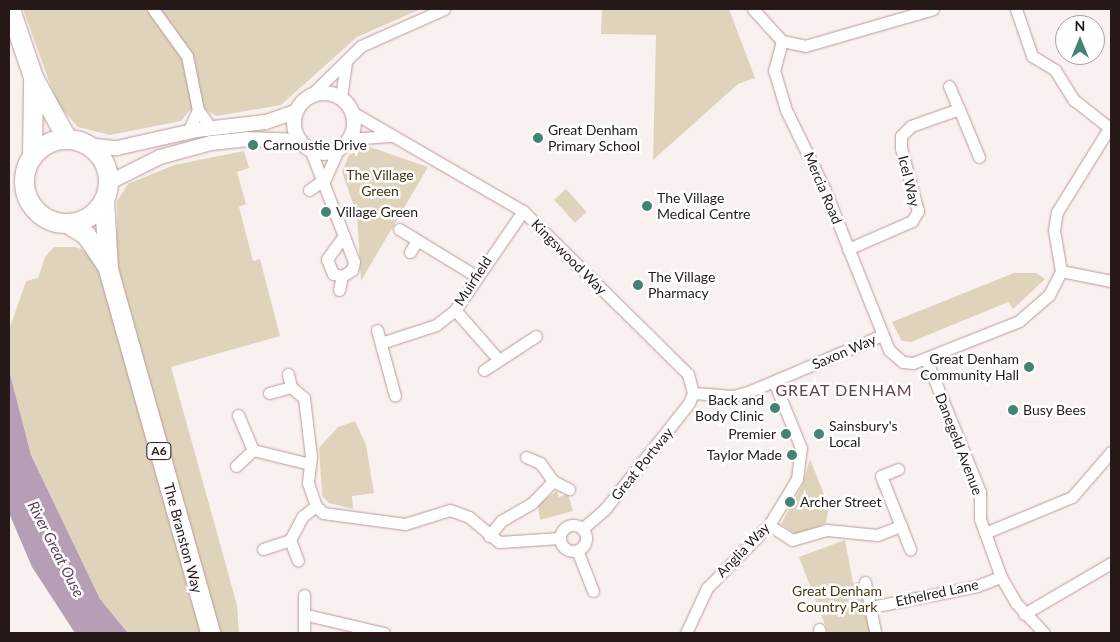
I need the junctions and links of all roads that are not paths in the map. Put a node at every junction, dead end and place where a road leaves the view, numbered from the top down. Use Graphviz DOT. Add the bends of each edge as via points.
graph roads {
  1 [pos="10,9"];
  2 [pos="153,9"];
  3 [pos="444,9"];
  4 [pos="753,9"];
  5 [pos="933,9"];
  6 [pos="1016,9"];
  7 [pos="915,12"];
  8 [pos="782,42"];
  9 [pos="346,61"];
  10 [pos="33,77"];
  11 [pos="949,86"];
  12 [pos="311,95"];
  13 [pos="342,98"];
  14 [pos="959,109"];
  15 [pos="198,110"];
  16 [pos="295,112"];
  17 [pos="352,112"];
  18 [pos="1111,127"];
  19 [pos="211,128"];
  20 [pos="188,132"];
  21 [pos="390,136"];
  22 [pos="67,140"];
  23 [pos="344,143"];
  24 [pos="86,145"];
  25 [pos="305,145"];
  26 [pos="32,157"];
  27 [pos="979,157"];
  28 [pos="326,179"];
  29 [pos="309,190"];
  30 [pos="106,191"];
  31 [pos="523,211"];
  32 [pos="67,223"];
  33 [pos="399,228"];
  34 [pos="342,237"];
  35 [pos="417,241"];
  36 [pos="848,249"];
  37 [pos="410,252"];
  38 [pos="108,269"];
  39 [pos="1061,271"];
  40 [pos="342,276"];
  41 [pos="476,276"];
  42 [pos="1111,281"];
  43 [pos="339,290"];
  44 [pos="455,310"];
  45 [pos="377,330"];
  46 [pos="882,335"];
  47 [pos="536,336"];
  48 [pos="381,343"];
  49 [pos="926,358"];
  50 [pos="498,359"];
  51 [pos="484,370"];
  52 [pos="288,374"];
  53 [pos="774,382"];
  54 [pos="290,387"];
  55 [pos="269,393"];
  56 [pos="693,393"];
  57 [pos="395,396"];
  58 [pos="238,415"];
  59 [pos="253,450"];
  60 [pos="1111,452"];
  61 [pos="526,457"];
  62 [pos="310,464"];
  63 [pos="236,466"];
  64 [pos="898,469"];
  65 [pos="553,481"];
  66 [pos="569,489"];
  67 [pos="316,506"];
  68 [pos="769,524"];
  69 [pos="901,526"];
  70 [pos="582,529"];
  71 [pos="985,533"];
  72 [pos="489,536"];
  73 [pos="560,538"];
  74 [pos="290,540"];
  75 [pos="263,549"];
  76 [pos="577,550"];
  77 [pos="910,550"];
  78 [pos="298,560"];
  79 [pos="1111,564"];
  80 [pos="1002,577"];
  81 [pos="866,582"];
  82 [pos="593,592"];
  83 [pos="304,596"];
  84 [pos="871,607"];
  85 [pos="1024,614"];
  86 [pos="307,615"];
  87 [pos="875,631"];
  88 [pos="210,633"];
  89 [pos="304,633"];
  90 [pos="384,633"];
  91 [pos="686,633"];
  92 [pos="1044,633"];
  1 -- 10 [label="highway"];
  2 -- 15 [label="street" via="187,56"];
  3 -- 9 [label="street" via="376,36"];
  4 -- 8 [label="street"];
  5 -- 7 [label="street"];
  6 -- 18 [label="street" via="1032,56 1055,70 1074,100"];
  7 -- 8 [label="street" via="805,46"];
  8 -- 36 [label="street, Mercia Road" via="774,70 777,84"];
  9 -- 12 [label="street"];
  9 -- 13 [label="street"];
  10 -- 22 [label="highway"];
  10 -- 26 [label="highway"];
  11 -- 14 [label="street"];
  12 -- 13 [label="street" via="332,94"];
  12 -- 16 [label="street"];
  13 -- 17 [label="street"];
  14 -- 27 [label="street"];
  14 -- 36 [label="street, Icel Way" via="911,126 901,136 918,211 912,221"];
  15 -- 19 [label="street"];
  15 -- 20 [label="street"];
  16 -- 19 [label="street" via="266,122"];
  16 -- 25 [label="street"];
  17 -- 21 [label="street, Kingswood Way"];
  17 -- 23 [label="street"];
  18 -- 39 [label="street" via="1054,219"];
  19 -- 20 [label="street"];
  20 -- 24 [label="street" via="117,148"];
  21 -- 23 [label="street"];
  21 -- 31 [label="street, Kingswood Way" via="483,184"];
  22 -- 24 [label="highway"];
  22 -- 26 [label="highway" via="47,144"];
  23 -- 25 [label="street" via="329,152"];
  23 -- 28 [label="street"];
  24 -- 30 [label="highway" via="102,160"];
  25 -- 28 [label="street"];
  25 -- 30 [label="street" via="247,139 211,143 160,156"];
  26 -- 32 [label="highway" via="24,182 32,206 54,221"];
  28 -- 29 [label="street"];
  28 -- 34 [label="street"];
  30 -- 32 [label="highway" via="88,216"];
  30 -- 38 [label="highway, The Branston Way / A6"];
  31 -- 41 [label="street, Muirfield"];
  31 -- 56 [label="street, Kingswood Way" via="688,374"];
  32 -- 38 [label="highway, The Branston Way / A6" via="86,235"];
  33 -- 35 [label="street"];
  34 -- 40 [label="street" via="354,262 352,270"];
  34 -- 40 [label="street" via="327,259 333,274"];
  35 -- 37 [label="street"];
  35 -- 41 [label="street"];
  36 -- 46 [label="street, Mercia Road"];
  38 -- 88 [label="highway, The Branston Way / A6"];
  39 -- 42 [label="street"];
  39 -- 49 [label="street, Saxon Way" via="1049,295 1019,321"];
  40 -- 43 [label="street"];
  41 -- 44 [label="street, Muirfield"];
  44 -- 48 [label="street, Muirfield" via="436,325"];
  44 -- 50 [label="street"];
  45 -- 48 [label="street"];
  46 -- 49 [label="street, Saxon Way" via="896,359 913,363"];
  46 -- 53 [label="street, Saxon Way"];
  47 -- 50 [label="street"];
  48 -- 57 [label="street"];
  49 -- 71 [label="street, Danegeld Avenue" via="980,492"];
  50 -- 51 [label="street"];
  52 -- 54 [label="street"];
  53 -- 56 [label="street, Saxon Way" via="733,396"];
  53 -- 68 [label="street, Anglia Way" via="802,457 797,479"];
  54 -- 55 [label="street"];
  54 -- 62 [label="street" via="304,398"];
  56 -- 70 [label="street, Great Portway" via="672,427 605,509"];
  58 -- 59 [label="street"];
  59 -- 62 [label="street"];
  59 -- 63 [label="street"];
  60 -- 71 [label="street" via="1072,497"];
  61 -- 65 [label="street" via="540,463"];
  62 -- 67 [label="street" via="308,483"];
  64 -- 69 [label="street" via="881,476"];
  65 -- 66 [label="street"];
  65 -- 72 [label="street" via="531,504 501,521"];
  67 -- 72 [label="street" via="333,517 405,524 450,510 469,517"];
  67 -- 74 [label="street" via="303,516"];
  68 -- 69 [label="street" via="792,540 827,530 877,534"];
  68 -- 91 [label="street, Anglia Way" via="707,588"];
  69 -- 77 [label="street"];
  70 -- 73 [label="street" via="566,527"];
  70 -- 76 [label="street" via="585,541"];
  71 -- 80 [label="street, Danegeld Avenue"];
  72 -- 73 [label="street" via="509,544 537,536"];
  73 -- 76 [label="street" via="565,548"];
  74 -- 75 [label="street"];
  74 -- 78 [label="street"];
  76 -- 82 [label="street"];
  79 -- 85 [label="street"];
  80 -- 84 [label="street, Ethelred Lane" via="977,586"];
  80 -- 85 [label="street, Danegeld Avenue"];
  81 -- 84 [label="street"];
  83 -- 86 [label="street"];
  84 -- 87 [label="street"];
  85 -- 92 [label="street, Danegeld Avenue"];
  86 -- 89 [label="street"];
  86 -- 90 [label="street"];
}
